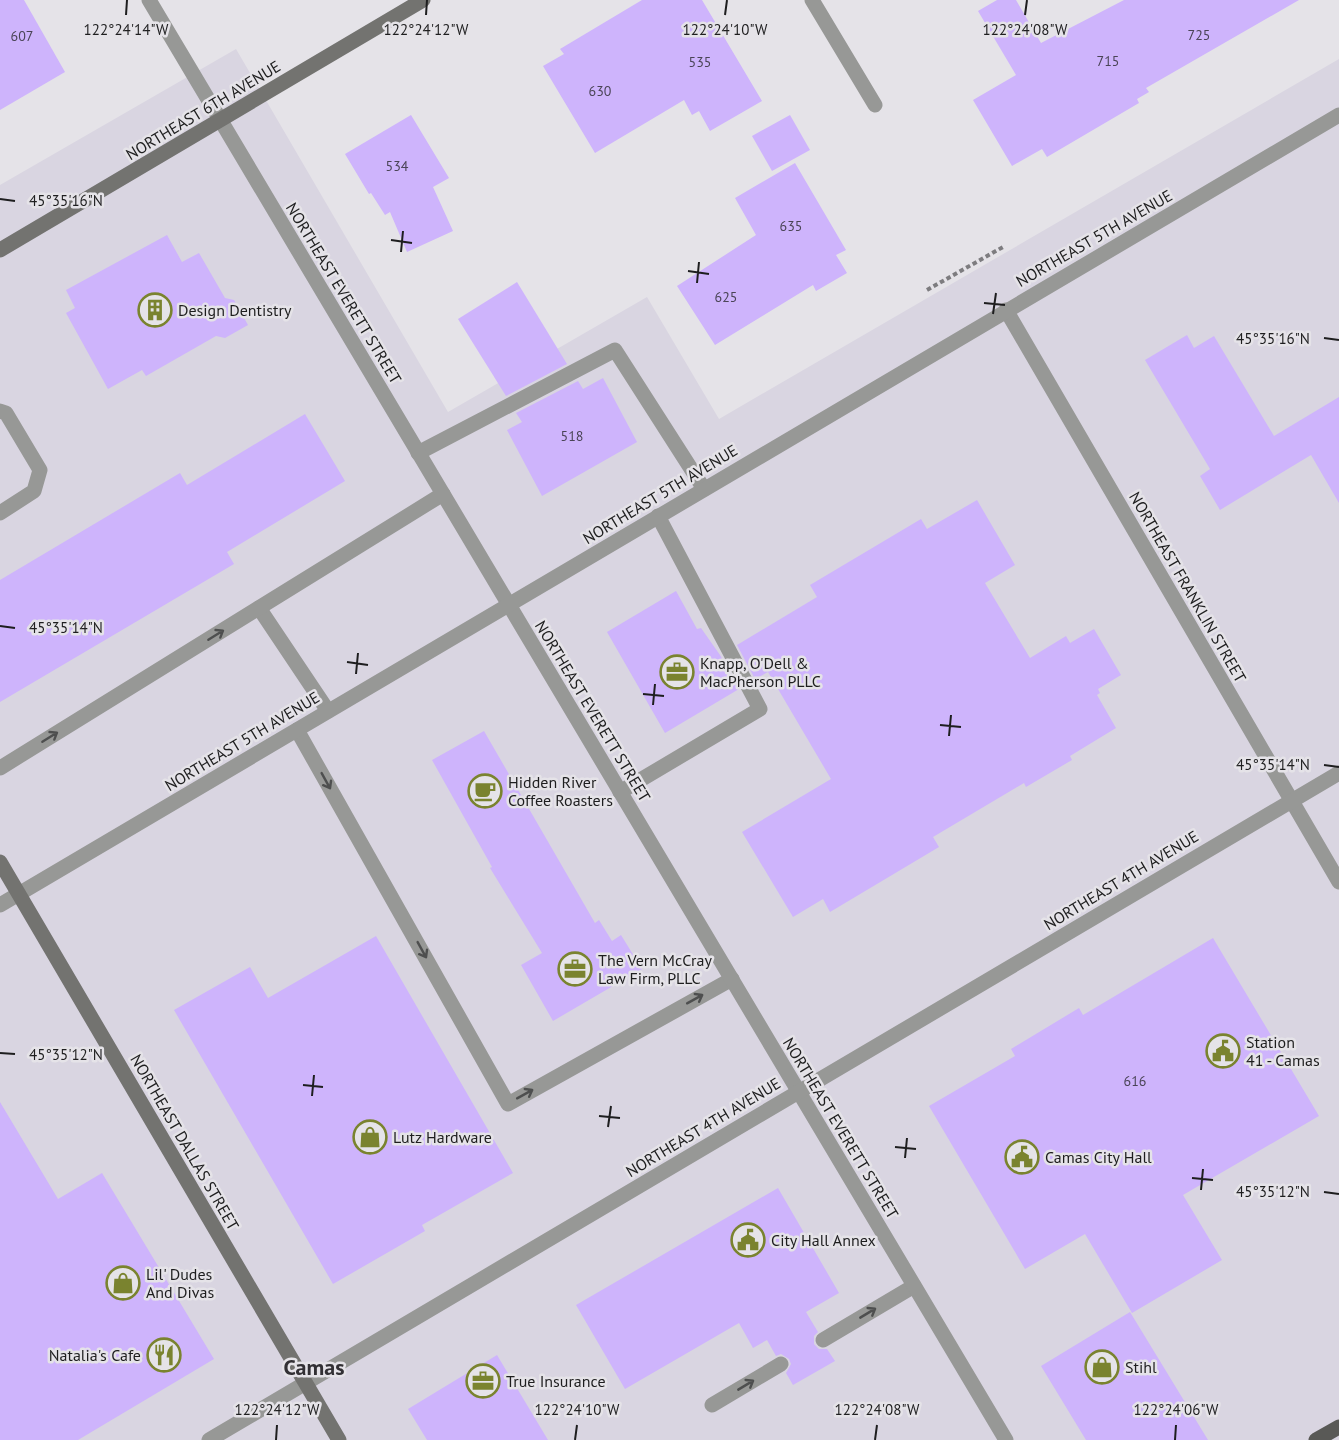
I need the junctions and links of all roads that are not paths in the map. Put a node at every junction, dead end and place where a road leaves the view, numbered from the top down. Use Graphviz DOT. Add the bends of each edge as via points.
graph roads {
  1 [pos="149,0"];
  2 [pos="423,0"];
  3 [pos="812,0"];
  4 [pos="875,105"];
  5 [pos="1339,115"];
  6 [pos="220,120"];
  7 [pos="0,250"];
  8 [pos="1006,310"];
  9 [pos="0,411"];
  10 [pos="418,453"];
  11 [pos="704,489"];
  12 [pos="443,494"];
  13 [pos="0,513"];
  14 [pos="658,516"];
  15 [pos="508,604"];
  16 [pos="259,608"];
  17 [pos="328,711"];
  18 [pos="297,730"];
  19 [pos="0,768"];
  20 [pos="1339,773"];
  21 [pos="620,792"];
  22 [pos="1292,800"];
  23 [pos="0,862"];
  24 [pos="1339,882"];
  25 [pos="18,894"];
  26 [pos="0,905"];
  27 [pos="732,979"];
  28 [pos="799,1092"];
  29 [pos="914,1286"];
  30 [pos="823,1340"];
  31 [pos="781,1364"];
  32 [pos="305,1383"];
  33 [pos="712,1406"];
  34 [pos="1339,1427"];
  35 [pos="209,1440"];
  36 [pos="339,1440"];
  37 [pos="1006,1440"];
  38 [pos="1316,1440"];
  1 -- 6 [label="street, NORTHEAST EVERETT STREET"];
  2 -- 6 [label="street, NORTHEAST 6TH AVENUE"];
  3 -- 4 [label="street"];
  5 -- 8 [label="street, NORTHEAST 5TH AVENUE"];
  6 -- 7 [label="street, NORTHEAST 6TH AVENUE"];
  6 -- 10 [label="street, NORTHEAST EVERETT STREET"];
  8 -- 11 [label="street, NORTHEAST 5TH AVENUE"];
  8 -- 22 [label="street, NORTHEAST FRANKLIN STREET"];
  9 -- 13 [label="street" via="6,413 40,470 34,491"];
  10 -- 11 [label="street" via="615,350"];
  10 -- 12 [label="street, NORTHEAST EVERETT STREET"];
  11 -- 14 [label="street, NORTHEAST 5TH AVENUE"];
  12 -- 15 [label="street, NORTHEAST EVERETT STREET"];
  12 -- 16 [label="street"];
  14 -- 15 [label="street, NORTHEAST 5TH AVENUE"];
  14 -- 21 [label="street" via="759,709"];
  15 -- 17 [label="street, NORTHEAST 5TH AVENUE"];
  15 -- 21 [label="street, NORTHEAST EVERETT STREET"];
  16 -- 17 [label="street"];
  19 -- 16 [label="street, one-way"];
  17 -- 18 [label="street, NORTHEAST 5TH AVENUE"];
  18 -- 25 [label="street, NORTHEAST 5TH AVENUE"];
  18 -- 27 [label="street, one-way" via="508,1104"];
  20 -- 22 [label="street, NORTHEAST 4TH AVENUE"];
  21 -- 27 [label="street, NORTHEAST EVERETT STREET"];
  22 -- 24 [label="street, NORTHEAST FRANKLIN STREET"];
  22 -- 28 [label="street, NORTHEAST 4TH AVENUE"];
  23 -- 25 [label="street, NORTHEAST DALLAS STREET"];
  25 -- 26 [label="street, NORTHEAST 5TH AVENUE"];
  25 -- 32 [label="street, NORTHEAST DALLAS STREET"];
  27 -- 28 [label="street, NORTHEAST EVERETT STREET"];
  28 -- 29 [label="street, NORTHEAST EVERETT STREET"];
  28 -- 32 [label="street, NORTHEAST 4TH AVENUE"];
  30 -- 29 [label="street, one-way"];
  29 -- 37 [label="street, NORTHEAST EVERETT STREET"];
  33 -- 31 [label="street, one-way"];
  32 -- 35 [label="street, NORTHEAST 4TH AVENUE"];
  32 -- 36 [label="street, NORTHEAST DALLAS STREET"];
  34 -- 38 [label="main road"];
}
